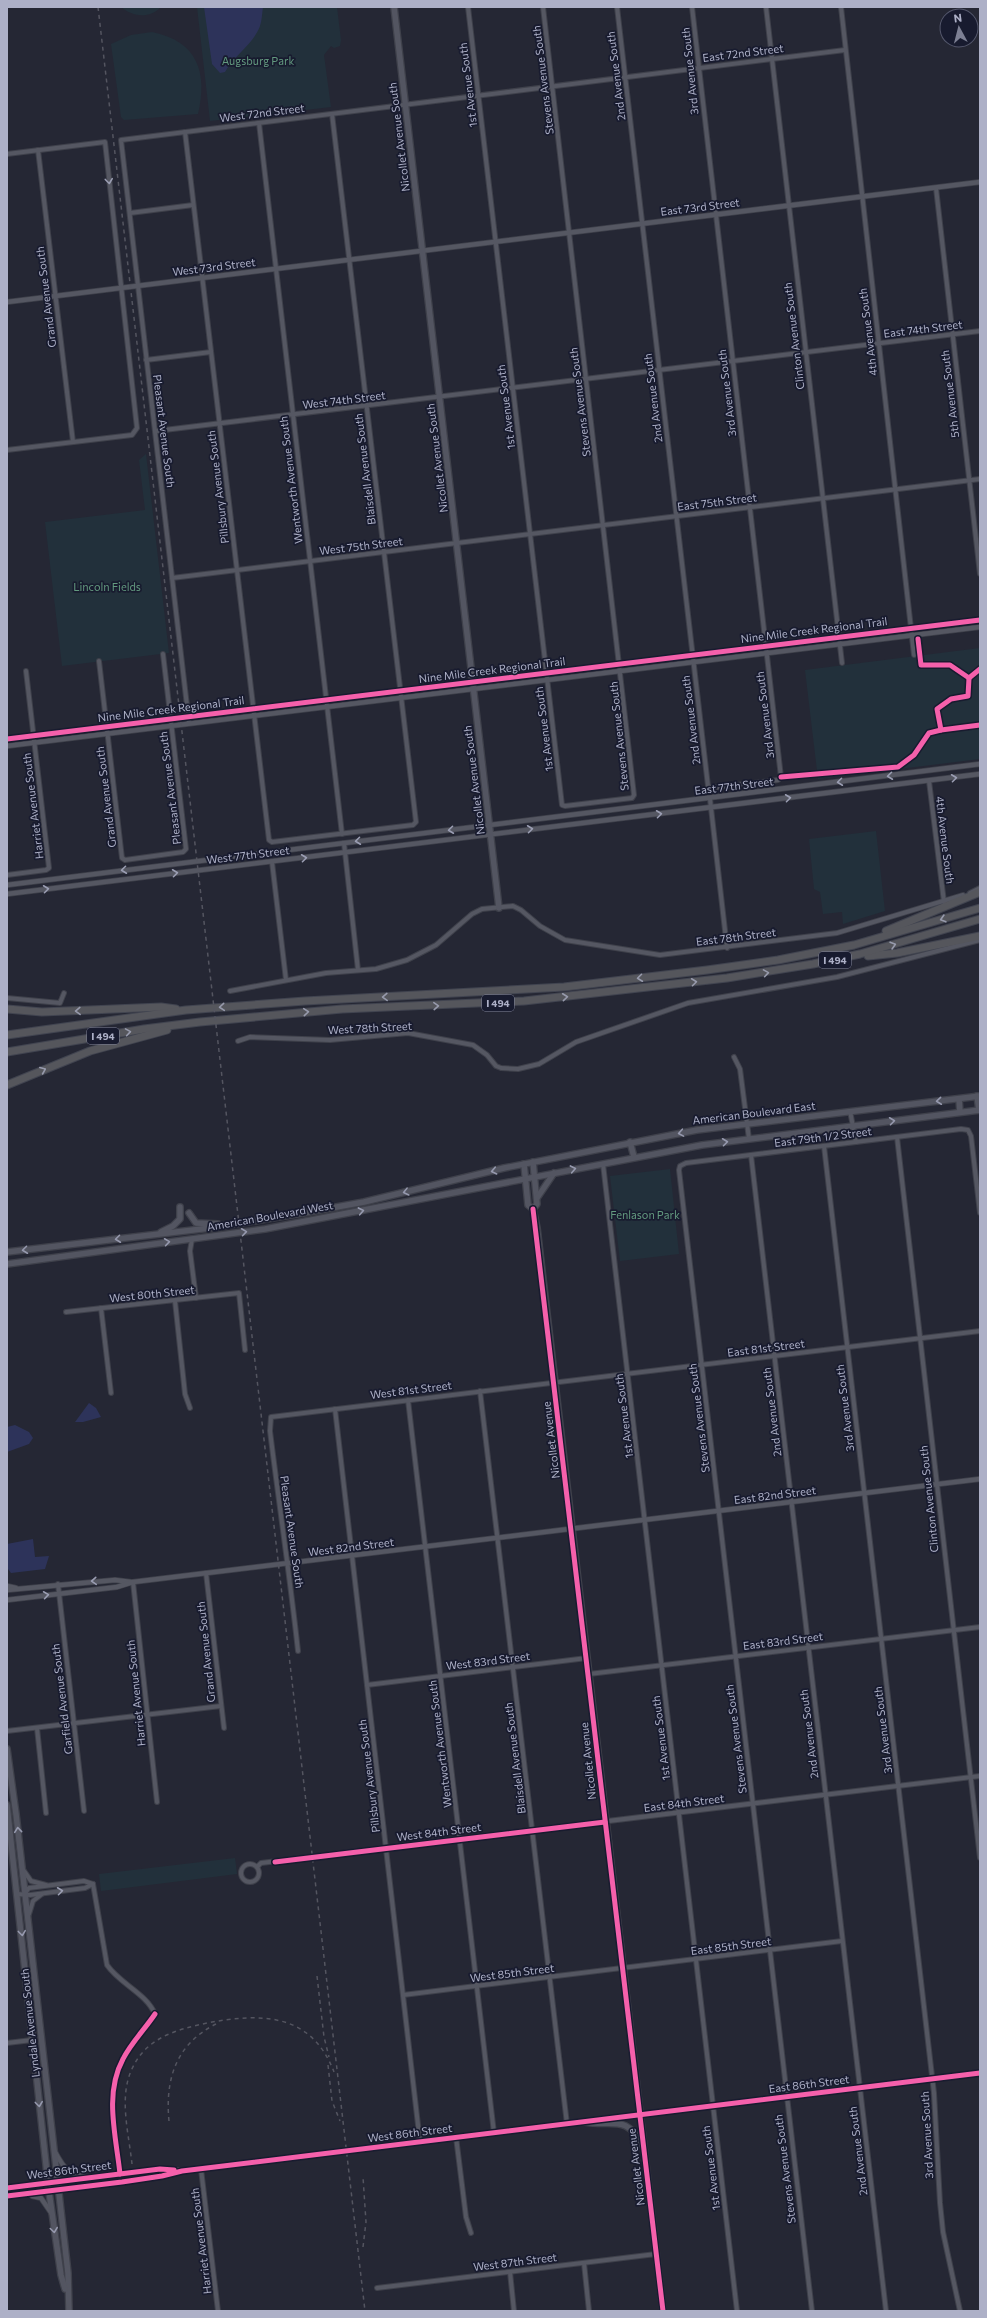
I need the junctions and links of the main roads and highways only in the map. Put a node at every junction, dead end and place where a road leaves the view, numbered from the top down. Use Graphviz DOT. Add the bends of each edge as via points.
graph roads {
  1 [pos="394,7"];
  2 [pos="980,892"];
  3 [pos="499,908"];
  4 [pos="980,908"];
  5 [pos="980,920"];
  6 [pos="980,936"];
  7 [pos="854,945"];
  8 [pos="840,958"];
  9 [pos="7,1009"];
  10 [pos="186,1010"];
  11 [pos="200,1022"];
  12 [pos="7,1035"];
  13 [pos="7,1052"];
  14 [pos="7,1085"];
  15 [pos="979,1096"];
  16 [pos="959,1099"];
  17 [pos="980,1110"];
  18 [pos="960,1112"];
  19 [pos="630,1142"];
  20 [pos="634,1157"];
  21 [pos="533,1162"];
  22 [pos="524,1164"];
  23 [pos="554,1173"];
  24 [pos="535,1177"];
  25 [pos="526,1179"];
  26 [pos="437,1184"];
  27 [pos="440,1195"];
  28 [pos="537,1199"];
  29 [pos="180,1207"];
  30 [pos="533,1209"];
  31 [pos="189,1213"];
  32 [pos="230,1225"];
  33 [pos="157,1234"];
  34 [pos="7,1252"];
  35 [pos="7,1264"];
  36 [pos="7,1749"];
  37 [pos="7,1805"];
  38 [pos="585,2122"];
  39 [pos="644,2156"];
  40 [pos="67,2295"];
  41 [pos="69,2311"];
  42 [pos="663,2311"];
  1 -- 3 [label="main road, Nicollet Avenue South"];
  2 -- 7 [label="highway"];
  4 -- 7 [label="highway, I 494, one-way"];
  8 -- 5 [label="highway, I 494, one-way"];
  6 -- 8 [label="highway" via="897,953"];
  7 -- 10 [label="highway, I 494, one-way" via="736,966 564,987"];
  11 -- 8 [label="highway, I 494, one-way" via="342,1009 524,1001 603,994 764,973"];
  10 -- 9 [label="highway, one-way" via="161,1007 42,1012"];
  10 -- 12 [label="highway, I 494"];
  13 -- 11 [label="highway, I 494, one-way"];
  14 -- 11 [label="highway, one-way" via="90,1051"];
  15 -- 16 [label="main road, American Boulevard East"];
  15 -- 17 [label="main road"];
  16 -- 18 [label="main road"];
  16 -- 19 [label="main road, American Boulevard East, one-way" via="747,1124"];
  17 -- 18 [label="main road"];
  20 -- 18 [label="main road, one-way" via="749,1139"];
  19 -- 20 [label="main road"];
  19 -- 21 [label="main road, American Boulevard East" via="590,1153"];
  23 -- 20 [label="main road, one-way"];
  21 -- 22 [label="main road, American Boulevard West"];
  21 -- 24 [label="main road"];
  22 -- 25 [label="main road, Nicollet Avenue"];
  22 -- 26 [label="main road, American Boulevard West, one-way"];
  23 -- 24 [label="main road"];
  23 -- 28 [label="main road"];
  24 -- 25 [label="main road, American Boulevard West"];
  24 -- 28 [label="main road, Nicollet Avenue"];
  25 -- 27 [label="main road, American Boulevard West"];
  25 -- 30 [label="main road, Nicollet Avenue" via="528,1205"];
  26 -- 27 [label="main road"];
  26 -- 32 [label="main road, American Boulevard West, one-way" via="364,1202"];
  35 -- 27 [label="main road, American Boulevard West, one-way" via="265,1229"];
  28 -- 30 [label="main road, Nicollet Avenue"];
  29 -- 33 [label="main road" via="180,1219 173,1226"];
  30 -- 39 [label="main road, Nicollet Avenue"];
  31 -- 32 [label="main road" via="196,1222"];
  32 -- 33 [label="main road, American Boulevard West"];
  33 -- 34 [label="main road, American Boulevard West, one-way"];
  40 -- 36 [label="main road, Lyndale Avenue South, one-way" via="68,2273 23,1869"];
  37 -- 40 [label="main road, Lyndale Avenue South, one-way" via="49,2192 61,2275"];
  38 -- 39 [label="main road" via="627,2125 637,2136"];
  39 -- 42 [label="main road, Nicollet Avenue"];
  40 -- 41 [label="main road, Lyndale Avenue South"];
}
